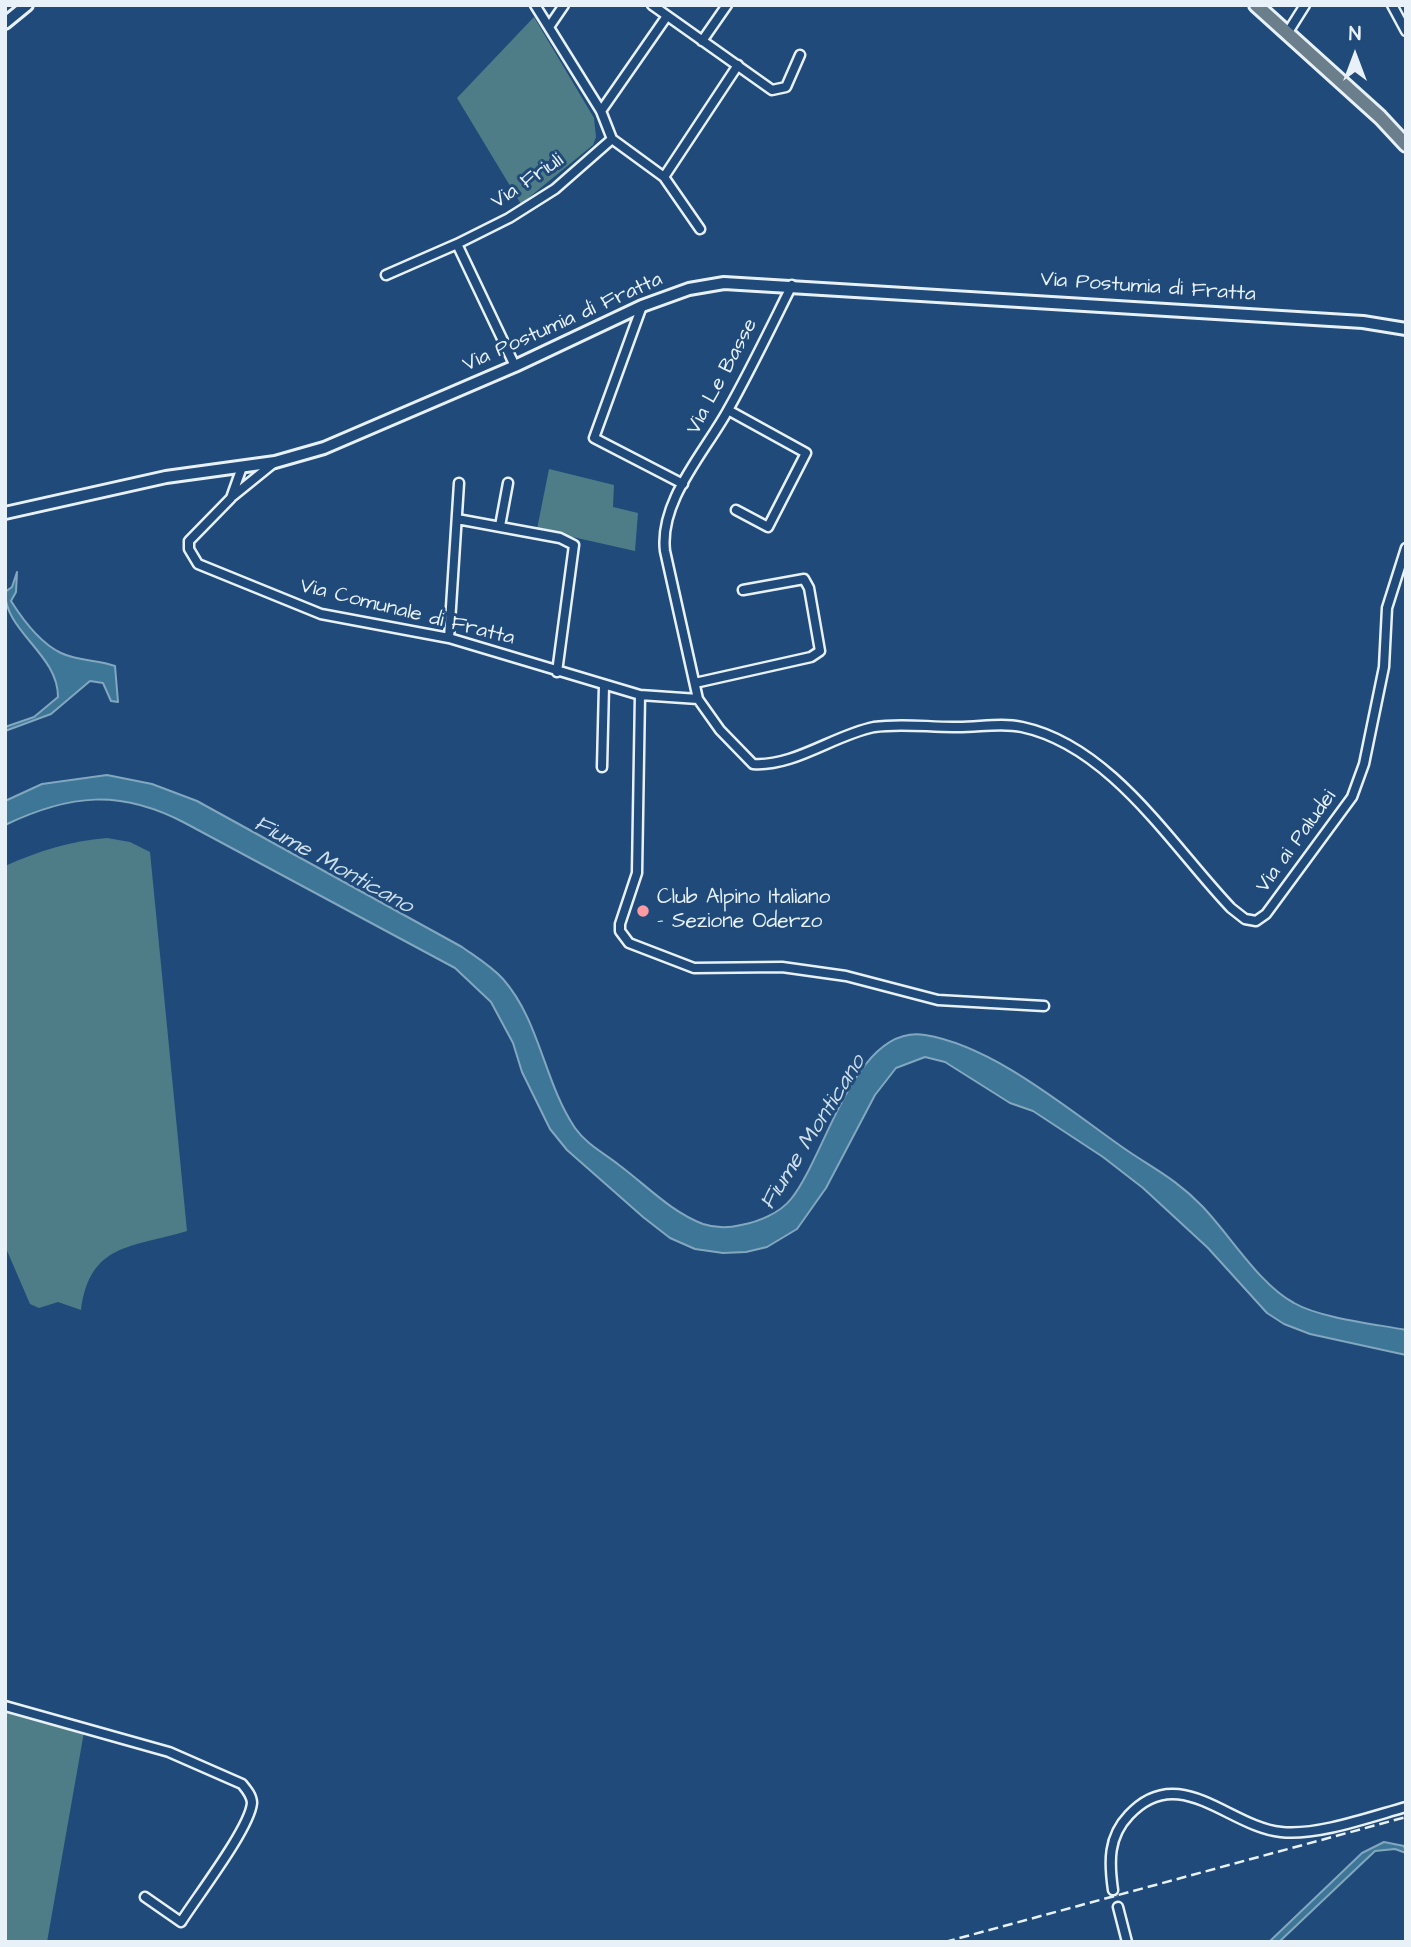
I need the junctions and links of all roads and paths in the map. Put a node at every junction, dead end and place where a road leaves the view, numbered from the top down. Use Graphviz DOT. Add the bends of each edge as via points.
graph roads {
  1 [pos="27,5"];
  2 [pos="535,5"];
  3 [pos="564,5"];
  4 [pos="652,5"];
  5 [pos="727,5"];
  6 [pos="1255,5"];
  7 [pos="1306,5"];
  8 [pos="1392,5"];
  9 [pos="667,16"];
  10 [pos="5,23"];
  11 [pos="549,27"];
  12 [pos="1406,31"];
  13 [pos="1287,32"];
  14 [pos="702,41"];
  15 [pos="800,55"];
  16 [pos="738,65"];
  17 [pos="601,111"];
  18 [pos="612,139"];
  19 [pos="1406,145"];
  20 [pos="664,177"];
  21 [pos="701,229"];
  22 [pos="457,244"];
  23 [pos="386,275"];
  24 [pos="792,285"];
  25 [pos="642,306"];
  26 [pos="1406,319"];
  27 [pos="1363,322"];
  28 [pos="1406,329"];
  29 [pos="515,366"];
  30 [pos="728,410"];
  31 [pos="275,462"];
  32 [pos="242,467"];
  33 [pos="459,483"];
  34 [pos="508,483"];
  35 [pos="683,484"];
  36 [pos="230,498"];
  37 [pos="736,510"];
  38 [pos="5,513"];
  39 [pos="457,519"];
  40 [pos="500,526"];
  41 [pos="1406,548"];
  42 [pos="743,590"];
  43 [pos="449,638"];
  44 [pos="557,672"];
  45 [pos="695,683"];
  46 [pos="604,686"];
  47 [pos="640,695"];
  48 [pos="698,699"];
  49 [pos="928,727"];
  50 [pos="601,767"];
  51 [pos="1044,1006"];
  52 [pos="5,1706"];
  53 [pos="1406,1807"];
  54 [pos="1114,1890"];
  55 [pos="145,1897"];
  56 [pos="1118,1907"];
  57 [pos="1127,1942"];
  1 -- 10 [label="main road"];
  2 -- 11 [label="street"];
  3 -- 11 [label="street"];
  4 -- 9 [label="street"];
  5 -- 14 [label="street"];
  6 -- 13 [label="main road"];
  7 -- 13 [label="street"];
  8 -- 12 [label="street"];
  9 -- 14 [label="street"];
  9 -- 17 [label="street"];
  11 -- 17 [label="street"];
  13 -- 19 [label="main road"];
  14 -- 16 [label="street"];
  15 -- 16 [label="street" via="781,90 772,90"];
  16 -- 20 [label="street"];
  17 -- 18 [label="street"];
  18 -- 20 [label="street"];
  18 -- 22 [label="street, Via Friuli" via="555,189"];
  20 -- 21 [label="street"];
  22 -- 23 [label="street, Via Friuli"];
  22 -- 29 [label="street"];
  24 -- 25 [label="main road, Via Postumia di Fratta" via="724,283 689,289"];
  24 -- 27 [label="main road, Via Postumia di Fratta"];
  24 -- 30 [label="street, Via Le Basse"];
  25 -- 29 [label="main road, Via Postumia di Fratta"];
  25 -- 35 [label="street" via="594,438"];
  26 -- 27 [label="main road, Via Postumia di Fratta"];
  27 -- 28 [label="main road, Via Postumia di Fratta"];
  29 -- 31 [label="main road, Via Postumia di Fratta" via="324,448"];
  30 -- 35 [label="street, Via Le Basse"];
  30 -- 37 [label="street" via="806,453 768,527"];
  31 -- 32 [label="main road, Via Postumia di Fratta"];
  31 -- 36 [label="street"];
  32 -- 36 [label="street, Via Comunale di Fratta"];
  32 -- 38 [label="main road, Via Postumia di Fratta" via="166,477"];
  33 -- 39 [label="street"];
  34 -- 40 [label="street"];
  35 -- 45 [label="street, Via Le Basse" via="664,542"];
  36 -- 43 [label="street, Via Comunale di Fratta" via="189,541 198,565 321,614"];
  39 -- 40 [label="street"];
  39 -- 43 [label="street"];
  40 -- 44 [label="street" via="574,545"];
  41 -- 49 [label="street, Via ai Paludei" via="1387,608 1384,667 1364,764 1352,797 1266,914 1256,921 1231,908 1149,815 1073,746 1021,726"];
  42 -- 45 [label="street" via="804,579 820,651"];
  43 -- 44 [label="street, Via Comunale di Fratta"];
  44 -- 46 [label="street, Via Comunale di Fratta"];
  45 -- 48 [label="street, Via Le Basse"];
  46 -- 47 [label="street, Via Comunale di Fratta"];
  46 -- 50 [label="street"];
  47 -- 48 [label="street"];
  47 -- 51 [label="street" via="637,873 620,924 629,943 694,968 782,967 846,976 938,1000"];
  48 -- 49 [label="street, Via Le Basse" via="753,764 776,762 872,728"];
  52 -- 55 [label="street" via="169,1752 242,1784 250,1794 252,1802 239,1832 181,1922"];
  53 -- 54 [label="street" via="1306,1831 1282,1832 1264,1829 1189,1796 1158,1797 1135,1808 1115,1835 1110,1851"];
  56 -- 57 [label="street"];
}
